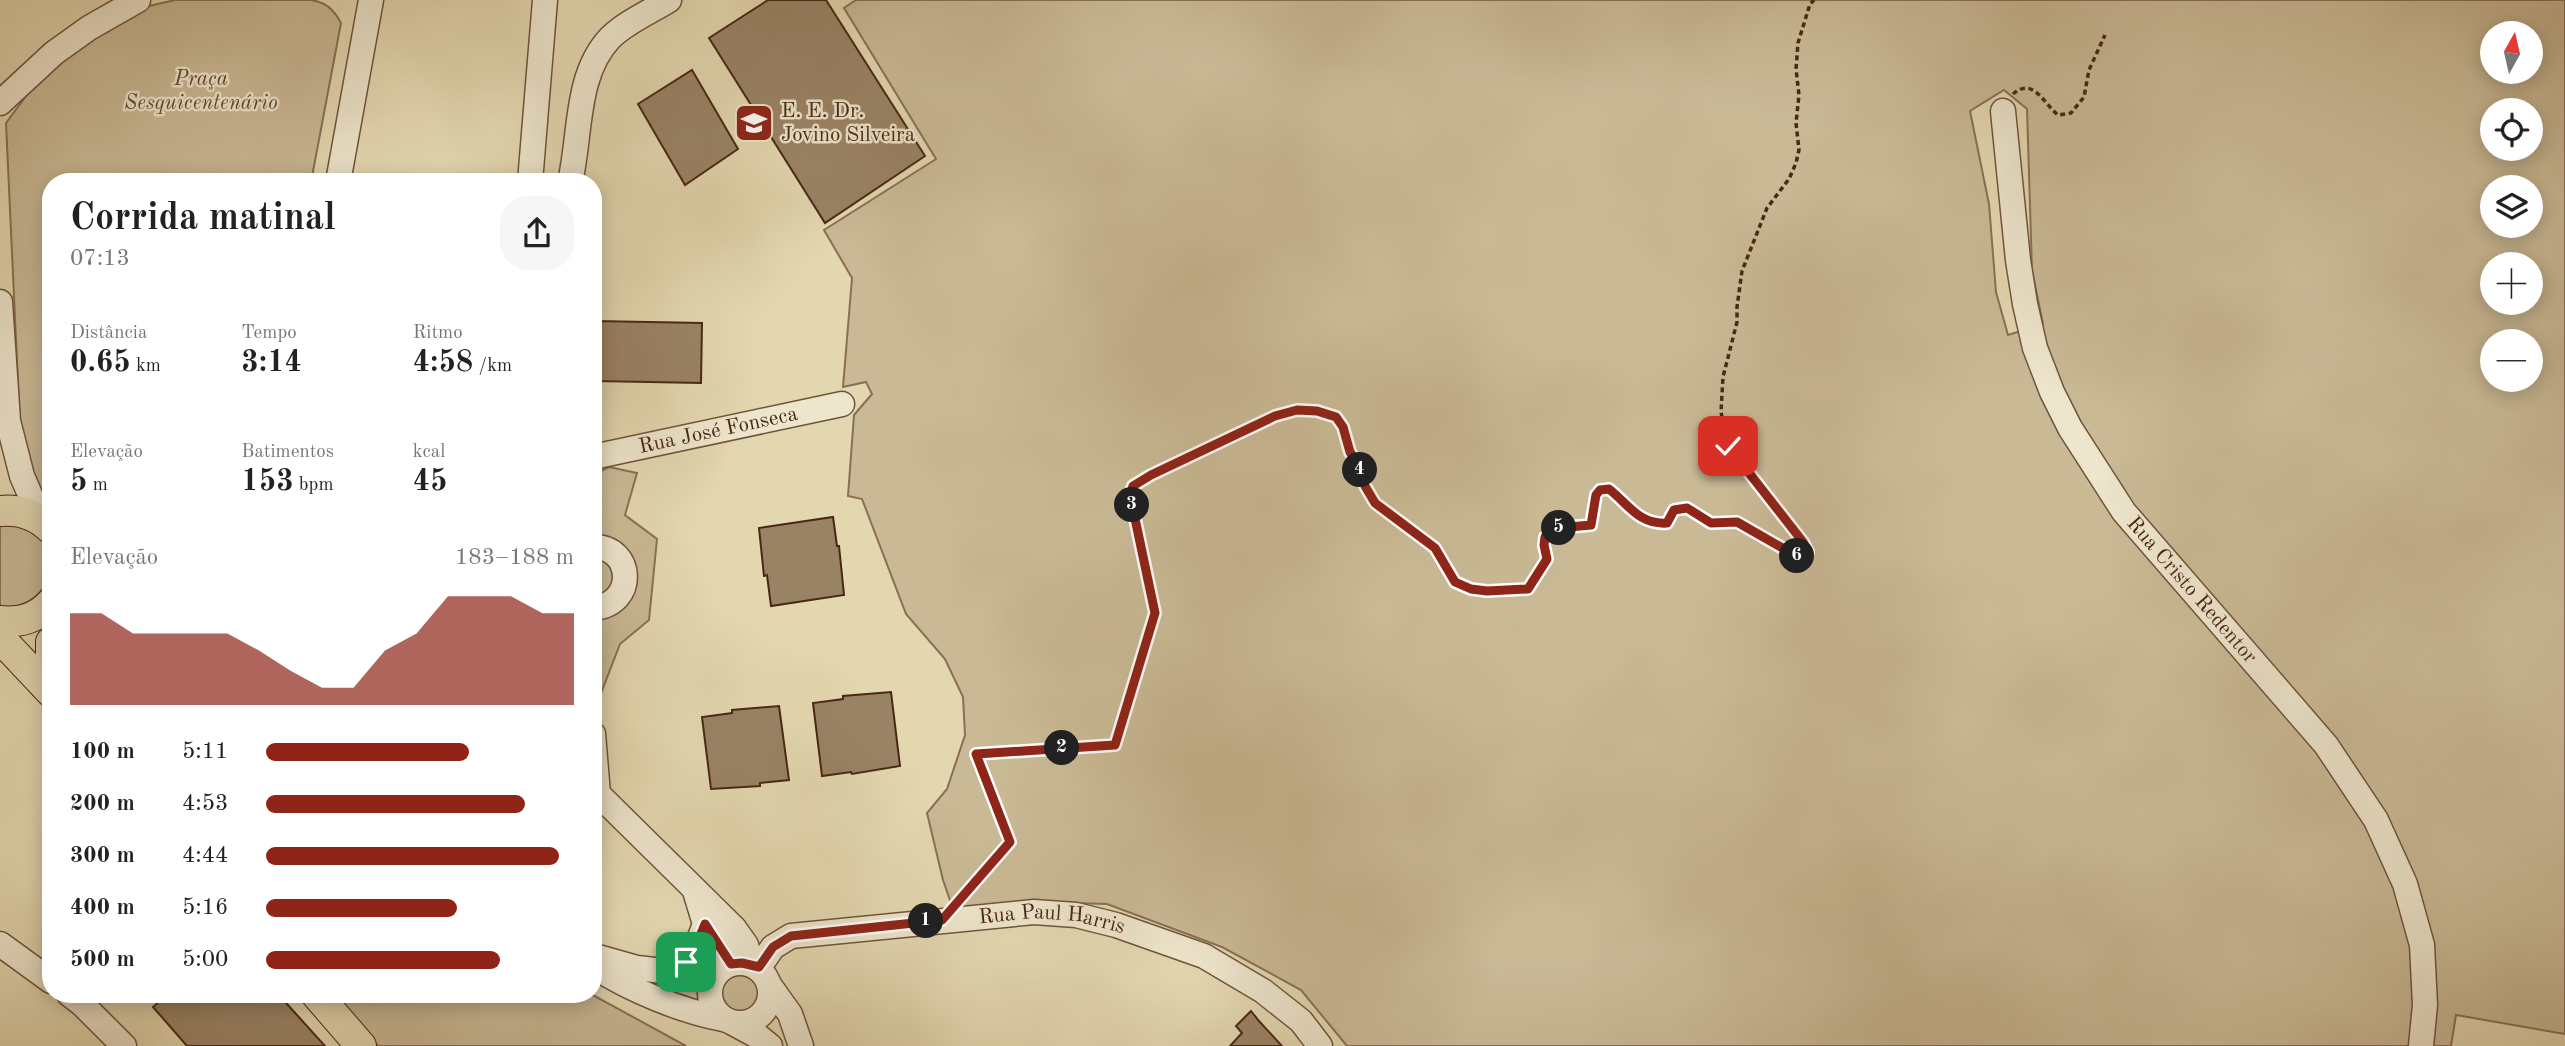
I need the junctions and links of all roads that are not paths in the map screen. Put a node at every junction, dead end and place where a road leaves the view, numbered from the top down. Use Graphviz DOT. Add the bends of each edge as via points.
graph roads {
  1 [pos="138,0"];
  2 [pos="349,0"];
  3 [pos="545,0"];
  4 [pos="669,0"];
  5 [pos="369,9"];
  6 [pos="0,103"];
  7 [pos="2003,111"];
  8 [pos="340,173"];
  9 [pos="531,173"];
  10 [pos="571,173"];
  11 [pos="0,302"];
  12 [pos="842,404"];
  13 [pos="8,422"];
  14 [pos="602,455"];
  15 [pos="0,468"];
  16 [pos="0,511"];
  17 [pos="42,516"];
  18 [pos="42,522"];
  19 [pos="602,549"];
  20 [pos="602,607"];
  21 [pos="42,611"];
  22 [pos="0,621"];
  23 [pos="0,638"];
  24 [pos="42,682"];
  25 [pos="602,797"];
  26 [pos="694,887"];
  27 [pos="705,924"];
  28 [pos="0,944"];
  29 [pos="602,958"];
  30 [pos="602,970"];
  31 [pos="746,970"];
  32 [pos="673,971"];
  33 [pos="42,974"];
  34 [pos="81,1003"];
  35 [pos="324,1003"];
  36 [pos="728,1021"];
  37 [pos="124,1046"];
  38 [pos="361,1046"];
  39 [pos="770,1046"];
  40 [pos="801,1046"];
  41 [pos="1320,1046"];
  42 [pos="2421,1046"];
  1 -- 6 [label="street" via="54,53"];
  2 -- 5 [label="street"];
  3 -- 9 [label="street"];
  4 -- 10 [label="street" via="611,38 599,54 585,85"];
  5 -- 8 [label="street"];
  7 -- 42 [label="street, Rua Cristo Redentor" via="2025,304 2035,348 2053,392 2070,428 2124,512 2326,745 2376,820 2405,884 2422,945 2425,1005"];
  11 -- 13 [label="street"];
  12 -- 14 [label="street, Rua José Fonseca"];
  13 -- 15 [label="street"];
  13 -- 17 [label="street" via="22,476"];
  16 -- 18 [label="main road" via="21,512"];
  19 -- 20 [label="street" via="612,551 625,573 618,597"];
  21 -- 22 [label="main road" via="12,623"];
  23 -- 24 [label="main road"];
  25 -- 26 [label="street"];
  26 -- 27 [label="street"];
  26 -- 31 [label="street" via="746,945"];
  27 -- 31 [label="street"];
  27 -- 32 [label="street" via="694,951"];
  28 -- 33 [label="street"];
  29 -- 32 [label="street"];
  30 -- 36 [label="street" via="678,1008"];
  31 -- 32 [label="street"];
  31 -- 36 [label="street" via="715,976 711,1004"];
  31 -- 36 [label="street" via="771,996 762,1015 753,1021"];
  31 -- 40 [label="street" via="790,1014"];
  31 -- 41 [label="street, Rua Paul Harris" via="791,936 1034,912 1076,915 1204,956 1263,991 1301,1021"];
  34 -- 37 [label="street"];
  35 -- 38 [label="main road"];
  36 -- 39 [label="street"];
}
